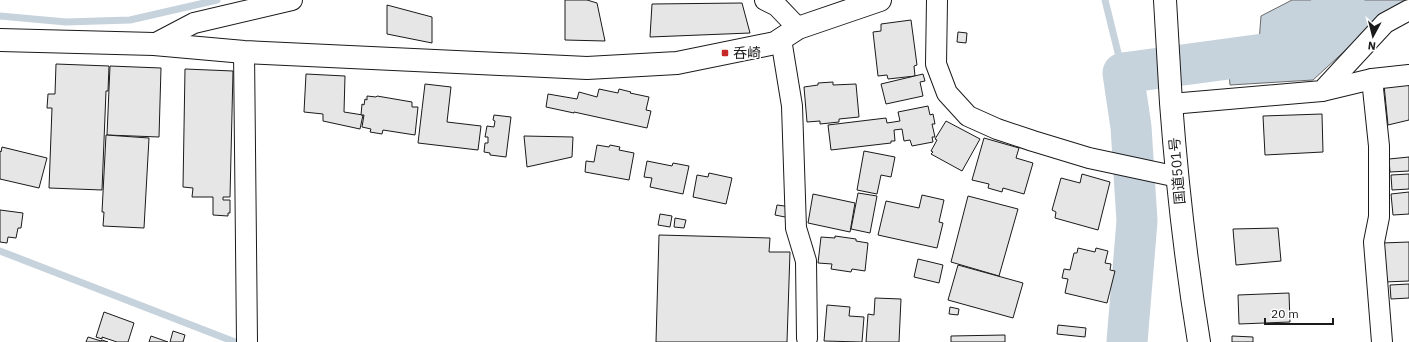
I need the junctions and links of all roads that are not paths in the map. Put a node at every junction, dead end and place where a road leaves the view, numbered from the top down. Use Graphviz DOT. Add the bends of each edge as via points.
graph roads {
  1 [pos="292,0"];
  2 [pos="765,0"];
  3 [pos="1165,0"];
  4 [pos="870,3"];
  5 [pos="937,7"];
  6 [pos="1409,10"];
  7 [pos="790,33"];
  8 [pos="0,40"];
  9 [pos="154,44"];
  10 [pos="244,52"];
  11 [pos="1409,75"];
  12 [pos="1372,79"];
  13 [pos="1322,91"];
  14 [pos="1171,104"];
  15 [pos="1178,177"];
  16 [pos="807,338"];
  17 [pos="248,342"];
  18 [pos="1199,342"];
  19 [pos="1382,342"];
  1 -- 9 [label="street" via="194,23"];
  2 -- 7 [label="street" via="777,6"];
  3 -- 14 [label="main road, 国道501号"];
  4 -- 7 [label="main road"];
  5 -- 15 [label="street" via="936,64 947,93 968,116 997,129 1088,158"];
  6 -- 13 [label="street" via="1385,23"];
  7 -- 10 [label="main road" via="775,43 677,63 587,68"];
  7 -- 16 [label="street" via="796,228 806,261"];
  8 -- 9 [label="main road"];
  9 -- 10 [label="main road"];
  10 -- 17 [label="street"];
  11 -- 12 [label="street"];
  12 -- 13 [label="street"];
  12 -- 19 [label="street" via="1379,146 1379,217 1374,242"];
  13 -- 14 [label="street"];
  14 -- 15 [label="main road, 国道501号"];
  15 -- 18 [label="main road, 国道501号" via="1191,295"];
}
